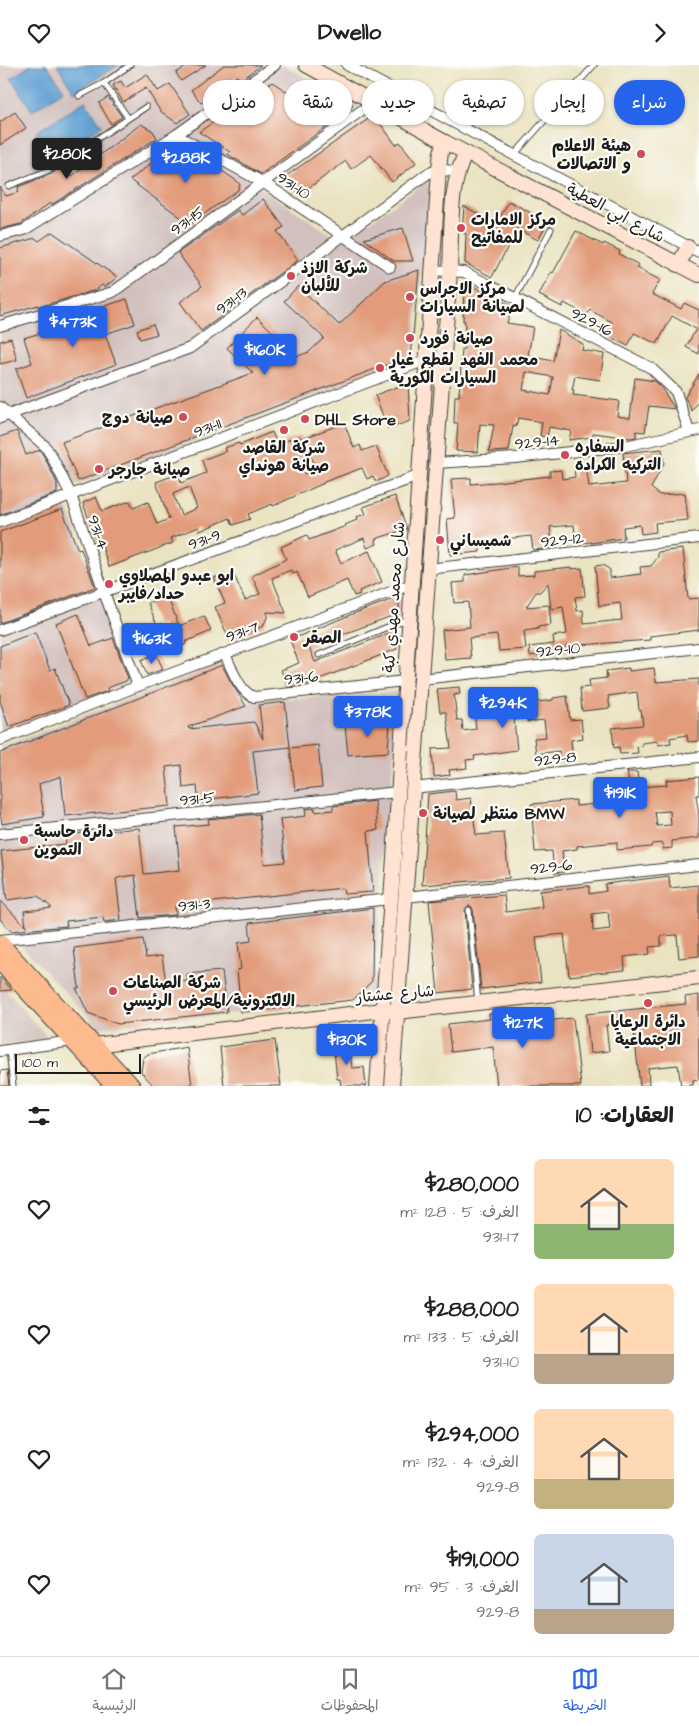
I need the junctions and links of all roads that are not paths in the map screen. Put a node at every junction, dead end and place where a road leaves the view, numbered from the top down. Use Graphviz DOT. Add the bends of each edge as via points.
graph roads {
  1 [pos="130,65"];
  2 [pos="275,65"];
  3 [pos="306,65"];
  4 [pos="347,65"];
  5 [pos="594,65"];
  6 [pos="104,83"];
  7 [pos="79,95"];
  8 [pos="362,96"];
  9 [pos="146,107"];
  10 [pos="362,110"];
  11 [pos="128,118"];
  12 [pos="415,125"];
  13 [pos="176,135"];
  14 [pos="445,141"];
  15 [pos="466,153"];
  16 [pos="514,155"];
  17 [pos="438,169"];
  18 [pos="457,172"];
  19 [pos="264,183"];
  20 [pos="9,186"];
  21 [pos="551,229"];
  22 [pos="343,235"];
  23 [pos="0,236"];
  24 [pos="694,249"];
  25 [pos="678,265"];
  26 [pos="390,267"];
  27 [pos="432,270"];
  28 [pos="450,271"];
  29 [pos="699,275"];
  30 [pos="515,298"];
  31 [pos="0,326"];
  32 [pos="426,360"];
  33 [pos="0,407"];
  34 [pos="5,417"];
  35 [pos="694,430"];
  36 [pos="436,463"];
  37 [pos="418,476"];
  38 [pos="71,495"];
  39 [pos="0,522"];
  40 [pos="416,533"];
  41 [pos="431,537"];
  42 [pos="699,538"];
  43 [pos="428,569"];
  44 [pos="412,584"];
  45 [pos="104,592"];
  46 [pos="410,618"];
  47 [pos="0,630"];
  48 [pos="699,648"];
  49 [pos="225,654"];
  50 [pos="319,655"];
  51 [pos="421,679"];
  52 [pos="405,681"];
  53 [pos="138,686"];
  54 [pos="0,740"];
  55 [pos="699,757"];
  56 [pos="413,788"];
  57 [pos="398,792"];
  58 [pos="0,834"];
  59 [pos="394,858"];
  60 [pos="408,858"];
  61 [pos="699,865"];
  62 [pos="406,897"];
  63 [pos="390,899"];
  64 [pos="469,910"];
  65 [pos="0,941"];
  66 [pos="0,962"];
  67 [pos="699,978"];
  68 [pos="478,1003"];
  69 [pos="382,1010"];
  70 [pos="397,1012"];
  71 [pos="73,1041"];
  72 [pos="94,1045"];
  73 [pos="4,1050"];
  74 [pos="12,1086"];
  75 [pos="114,1086"];
  76 [pos="132,1086"];
  77 [pos="377,1086"];
  78 [pos="392,1086"];
  1 -- 6 [label="lane"];
  2 -- 13 [label="street"];
  3 -- 8 [label="street, شارع ابي العطية"];
  4 -- 16 [label="street"];
  5 -- 16 [label="lane"];
  6 -- 7 [label="lane"];
  6 -- 11 [label="lane"];
  9 -- 11 [label="lane"];
  10 -- 19 [label="street, 931-15"];
  11 -- 20 [label="lane" via="49,170"];
  12 -- 14 [label="street, شارع ابي العطية"];
  13 -- 19 [label="street, 931-10"];
  13 -- 23 [label="street" via="24,230"];
  14 -- 15 [label="street, شارع ابي العطية"];
  14 -- 17 [label="street, شارع محمد مهدي كبة"];
  15 -- 18 [label="street, شارع محمد مهدي كبة"];
  15 -- 25 [label="street, شارع ابي العطية"];
  16 -- 24 [label="street"];
  17 -- 18 [label="street"];
  17 -- 22 [label="street, 931-13"];
  17 -- 27 [label="street, شارع محمد مهدي كبة"];
  18 -- 28 [label="street, شارع محمد مهدي كبة"];
  19 -- 22 [label="street, 931-10"];
  19 -- 31 [label="street, 931-15" via="113,292"];
  21 -- 30 [label="lane"];
  22 -- 26 [label="street, 931-10"];
  22 -- 34 [label="street, 931-13" via="190,348"];
  24 -- 25 [label="street"];
  25 -- 29 [label="street, شارع ابي العطية"];
  27 -- 28 [label="street, 929-16"];
  27 -- 32 [label="street, شارع محمد مهدي كبة"];
  28 -- 30 [label="street, 929-16" via="464,272"];
  28 -- 36 [label="street, شارع محمد مهدي كبة"];
  30 -- 35 [label="street, 929-16" via="651,368 676,392"];
  32 -- 37 [label="street, شارع محمد مهدي كبة"];
  32 -- 38 [label="street, 931-11"];
  33 -- 34 [label="street, 931-4"];
  34 -- 38 [label="street, 931-4" via="45,445"];
  35 -- 36 [label="street, 929-14" via="626,446"];
  36 -- 41 [label="street, شارع محمد مهدي كبة"];
  37 -- 40 [label="street, شارع محمد مهدي كبة"];
  37 -- 45 [label="street, 931-9"];
  38 -- 39 [label="street, 931-11"];
  38 -- 45 [label="street, 931-4"];
  40 -- 41 [label="street"];
  40 -- 44 [label="street, شارع محمد مهدي كبة"];
  41 -- 43 [label="street, شارع محمد مهدي كبة"];
  42 -- 43 [label="street, 929-12"];
  43 -- 51 [label="street, شارع محمد مهدي كبة"];
  44 -- 46 [label="street, شارع محمد مهدي كبة"];
  44 -- 49 [label="street, 931-7"];
  45 -- 47 [label="street, 931-9"];
  45 -- 53 [label="street, 931-4"];
  46 -- 50 [label="lane"];
  46 -- 52 [label="street, شارع محمد مهدي كبة"];
  48 -- 51 [label="street, 929-10"];
  49 -- 52 [label="street, 931-6" via="243,690 254,697"];
  49 -- 53 [label="street, 931-7"];
  51 -- 56 [label="street, شارع محمد مهدي كبة"];
  52 -- 57 [label="street, شارع محمد مهدي كبة"];
  53 -- 54 [label="street, 931-7"];
  55 -- 56 [label="street, 929-8"];
  56 -- 60 [label="street, شارع محمد مهدي كبة"];
  57 -- 58 [label="street, 931-5"];
  57 -- 59 [label="street, شارع محمد مهدي كبة"];
  59 -- 60 [label="street"];
  59 -- 63 [label="street, شارع محمد مهدي كبة"];
  60 -- 62 [label="street, شارع محمد مهدي كبة"];
  61 -- 62 [label="street, 929-6"];
  62 -- 70 [label="street, شارع محمد مهدي كبة"];
  63 -- 65 [label="street, 931-3"];
  63 -- 69 [label="street, شارع محمد مهدي كبة"];
  64 -- 68 [label="lane"];
  65 -- 72 [label="main road"];
  66 -- 71 [label="main road"];
  67 -- 68 [label="street, شارع عشتار"];
  68 -- 70 [label="street, شارع عشتار"];
  69 -- 70 [label="street, شارع عشتار"];
  69 -- 72 [label="street, شارع عشتار"];
  69 -- 77 [label="street, شارع محمد مهدي كبة"];
  70 -- 78 [label="street, شارع محمد مهدي كبة"];
  71 -- 73 [label="street"];
  71 -- 75 [label="main road"];
  72 -- 76 [label="main road"];
  73 -- 74 [label="lane"];
}
